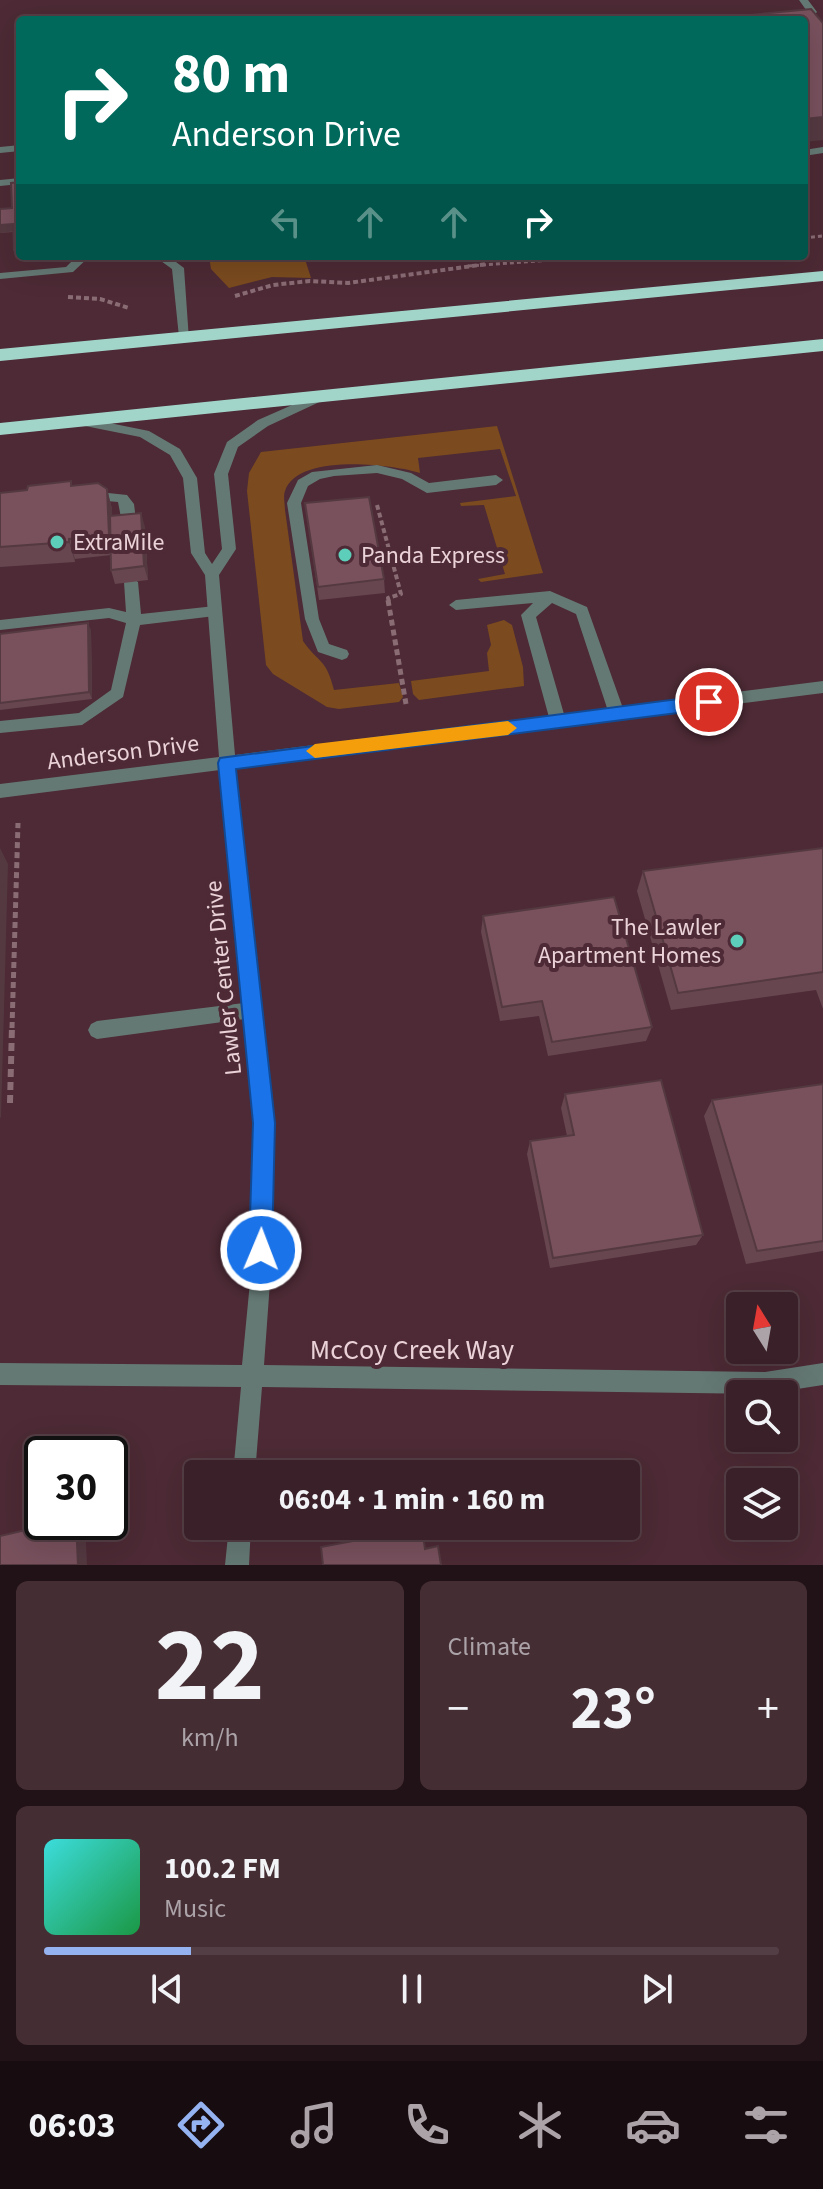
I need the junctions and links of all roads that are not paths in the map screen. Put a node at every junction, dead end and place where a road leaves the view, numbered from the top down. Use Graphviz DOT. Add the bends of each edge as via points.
graph roads {
  1 [pos="803,0"];
  2 [pos="798,13"];
  3 [pos="80,260"];
  4 [pos="166,260"];
  5 [pos="184,260"];
  6 [pos="178,268"];
  7 [pos="0,276"];
  8 [pos="823,276"];
  9 [pos="185,337"];
  10 [pos="823,345"];
  11 [pos="0,355"];
  12 [pos="325,395"];
  13 [pos="80,421"];
  14 [pos="0,429"];
  15 [pos="496,480"];
  16 [pos="71,497"];
  17 [pos="130,528"];
  18 [pos="212,575"];
  19 [pos="131,582"];
  20 [pos="550,596"];
  21 [pos="456,605"];
  22 [pos="215,611"];
  23 [pos="134,620"];
  24 [pos="0,625"];
  25 [pos="342,654"];
  26 [pos="823,687"];
  27 [pos="617,714"];
  28 [pos="558,721"];
  29 [pos="0,727"];
  30 [pos="227,763"];
  31 [pos="0,791"];
  32 [pos="252,1010"];
  33 [pos="97,1030"];
  34 [pos="0,1374"];
  35 [pos="823,1374"];
  36 [pos="251,1376"];
  37 [pos="245,1460"];
  38 [pos="239,1540"];
  39 [pos="237,1565"];
  1 -- 2 [label="street" via="815,16"];
  3 -- 7 [label="street" via="69,270"];
  4 -- 6 [label="street"];
  5 -- 6 [label="street"];
  6 -- 9 [label="street"];
  8 -- 9 [label="highway"];
  9 -- 11 [label="highway"];
  10 -- 12 [label="highway"];
  12 -- 13 [label="highway"];
  12 -- 18 [label="street, Lawler Center Drive" via="263,423 232,445 221,474 229,549"];
  13 -- 14 [label="highway"];
  13 -- 18 [label="street, Lawler Center Drive" via="144,434 175,452 190,478 198,553"];
  15 -- 25 [label="street" via="427,488 377,469 317,475 303,483 294,503 315,634 323,648"];
  16 -- 17 [label="street" via="122,498"];
  18 -- 22 [label="street, Lawler Center Drive"];
  19 -- 23 [label="street"];
  20 -- 21 [label="street"];
  20 -- 27 [label="street" via="582,611"];
  20 -- 28 [label="street" via="528,615"];
  22 -- 23 [label="street"];
  22 -- 30 [label="street, Lawler Center Drive"];
  23 -- 24 [label="street" via="109,613"];
  23 -- 29 [label="street" via="118,693 82,719"];
  26 -- 27 [label="street, Anderson Drive"];
  27 -- 28 [label="street, Anderson Drive"];
  28 -- 30 [label="street, Anderson Drive"];
  30 -- 31 [label="street, Anderson Drive"];
  30 -- 32 [label="street, Lawler Center Drive"];
  32 -- 33 [label="street"];
  32 -- 36 [label="street, Lawler Center Drive" via="264,1123 260,1282"];
  34 -- 36 [label="street, McCoy Creek Way"];
  35 -- 36 [label="street, McCoy Creek Way" via="765,1383"];
  36 -- 37 [label="street, Lawler Center Drive"];
  38 -- 39 [label="street"];
}
